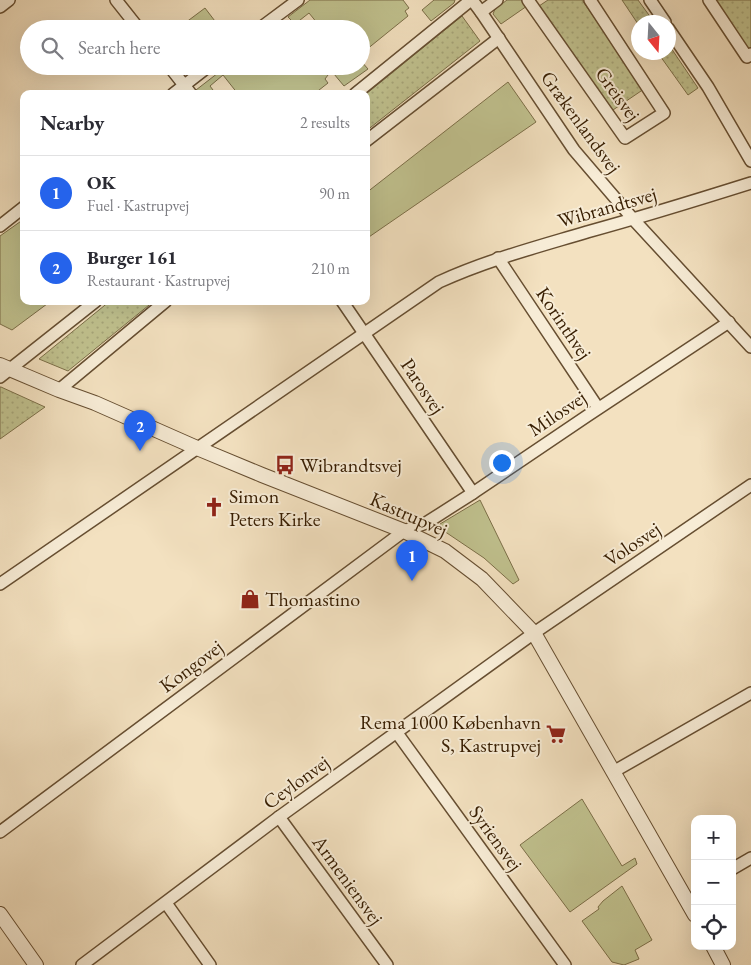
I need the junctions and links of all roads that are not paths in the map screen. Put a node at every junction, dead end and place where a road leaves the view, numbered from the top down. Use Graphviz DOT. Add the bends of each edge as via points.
graph roads {
  1 [pos="9,0"];
  2 [pos="116,0"];
  3 [pos="298,0"];
  4 [pos="472,0"];
  5 [pos="497,0"];
  6 [pos="528,0"];
  7 [pos="590,0"];
  8 [pos="650,0"];
  9 [pos="709,0"];
  10 [pos="0,7"];
  11 [pos="481,12"];
  12 [pos="660,15"];
  13 [pos="132,20"];
  14 [pos="271,20"];
  15 [pos="499,38"];
  16 [pos="676,40"];
  17 [pos="751,54"];
  18 [pos="176,75"];
  19 [pos="201,75"];
  20 [pos="188,89"];
  21 [pos="360,90"];
  22 [pos="370,138"];
  23 [pos="751,161"];
  24 [pos="751,183"];
  25 [pos="20,210"];
  26 [pos="633,219"];
  27 [pos="0,226"];
  28 [pos="498,258"];
  29 [pos="91,305"];
  30 [pos="161,305"];
  31 [pos="345,305"];
  32 [pos="729,322"];
  33 [pos="365,334"];
  34 [pos="751,346"];
  35 [pos="3,371"];
  36 [pos="59,390"];
  37 [pos="598,408"];
  38 [pos="197,448"];
  39 [pos="751,485"];
  40 [pos="473,493"];
  41 [pos="404,531"];
  42 [pos="0,584"];
  43 [pos="534,633"];
  44 [pos="751,693"];
  45 [pos="397,733"];
  46 [pos="613,772"];
  47 [pos="279,816"];
  48 [pos="0,832"];
  49 [pos="751,858"];
  50 [pos="736,867"];
  51 [pos="690,895"];
  52 [pos="166,903"];
  53 [pos="3,923"];
  54 [pos="714,950"];
  55 [pos="36,965"];
  56 [pos="82,965"];
  57 [pos="210,965"];
  58 [pos="387,965"];
  59 [pos="565,965"];
  60 [pos="723,965"];
  1 -- 10 [label="street"];
  2 -- 13 [label="street"];
  3 -- 14 [label="street"];
  4 -- 11 [label="street, Grækenlandsvej"];
  4 -- 21 [label="street"];
  5 -- 11 [label="street"];
  6 -- 7 [label="street, Greisvej" via="624,138 664,113"];
  8 -- 12 [label="street"];
  9 -- 17 [label="street" via="747,57"];
  11 -- 15 [label="street, Grækenlandsvej"];
  15 -- 22 [label="street"];
  15 -- 26 [label="street, Grækenlandsvej" via="574,150"];
  16 -- 23 [label="street"];
  18 -- 20 [label="street"];
  19 -- 20 [label="street"];
  24 -- 26 [label="street, Wibrandtsvej"];
  25 -- 27 [label="street"];
  26 -- 28 [label="street, Wibrandtsvej"];
  26 -- 32 [label="street, Grækenlandsvej"];
  28 -- 33 [label="street, Wibrandtsvej" via="439,282"];
  28 -- 37 [label="street, Korinthvej"];
  29 -- 35 [label="street"];
  30 -- 36 [label="street"];
  31 -- 33 [label="street, Parosvej"];
  32 -- 34 [label="street, Grækenlandsvej"];
  32 -- 37 [label="street, Milosvej"];
  33 -- 38 [label="street, Wibrandtsvej"];
  33 -- 40 [label="street, Parosvej"];
  35 -- 36 [label="street, Kastrupvej"];
  36 -- 38 [label="street, Kastrupvej"];
  37 -- 40 [label="street, Milosvej"];
  38 -- 41 [label="street, Kastrupvej"];
  38 -- 42 [label="street, Wibrandtsvej"];
  39 -- 43 [label="street, Volosvej"];
  40 -- 41 [label="street, Milosvej" via="426,522"];
  41 -- 43 [label="street, Kastrupvej" via="444,552 482,579"];
  41 -- 48 [label="street, Kongovej"];
  43 -- 45 [label="street, Ceylonvej"];
  43 -- 46 [label="street, Kastrupvej"];
  44 -- 46 [label="street"];
  45 -- 47 [label="street, Ceylonvej"];
  45 -- 59 [label="street, Syriensvej"];
  46 -- 51 [label="street, Kastrupvej"];
  47 -- 52 [label="street, Ceylonvej"];
  47 -- 58 [label="street, Armeniensvej"];
  49 -- 50 [label="street"];
  52 -- 56 [label="street, Ceylonvej"];
  52 -- 57 [label="street"];
  53 -- 55 [label="street"];
  54 -- 60 [label="street"];
}
